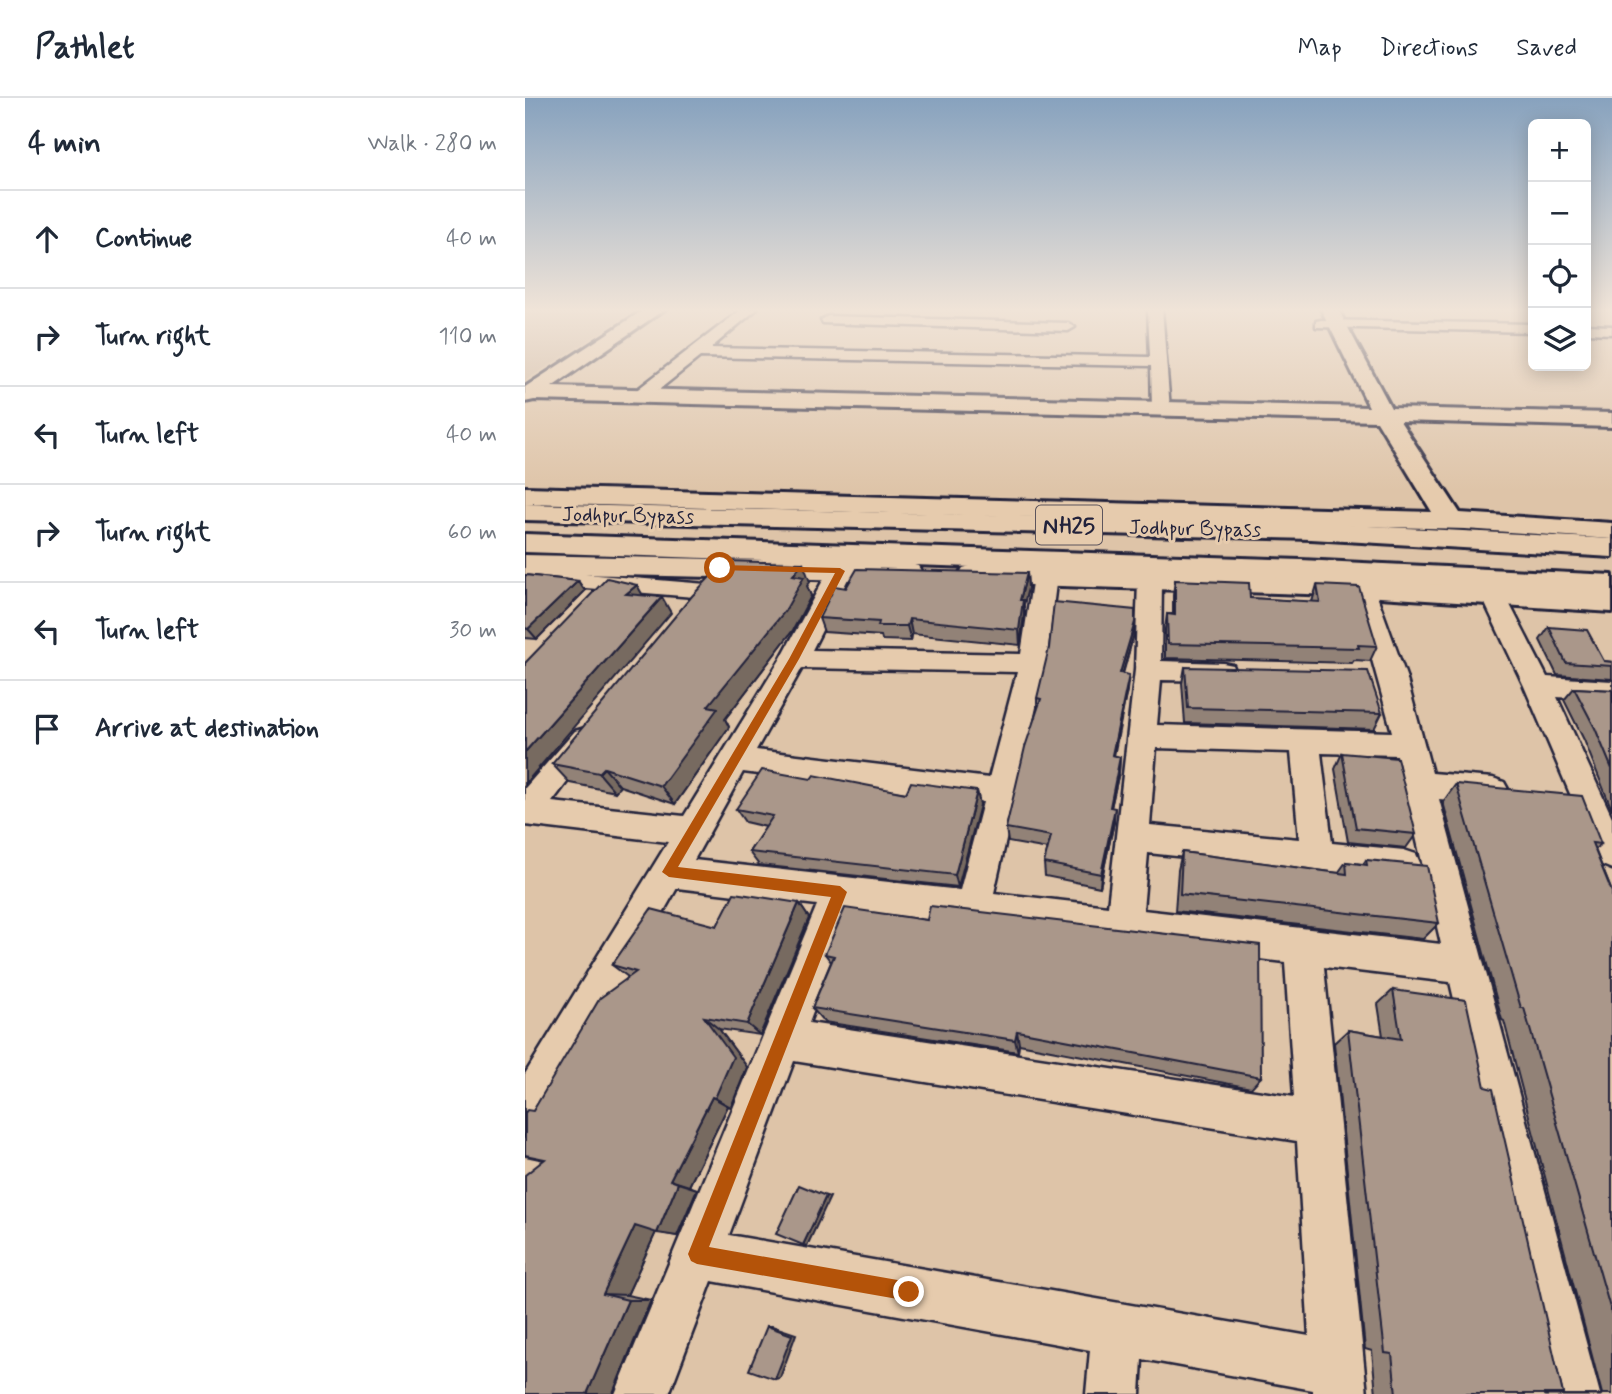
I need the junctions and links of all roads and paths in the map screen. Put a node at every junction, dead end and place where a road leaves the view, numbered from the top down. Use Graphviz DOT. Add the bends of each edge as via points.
graph roads {
  1 [pos="560,369"];
  2 [pos="563,369"];
  3 [pos="674,369"];
  4 [pos="1158,369"];
  5 [pos="1351,369"];
  6 [pos="526,393"];
  7 [pos="640,396"];
  8 [pos="1161,409"];
  9 [pos="1374,416"];
  10 [pos="1612,420"];
  11 [pos="1612,425"];
  12 [pos="1389,463"];
  13 [pos="525,495"];
  14 [pos="525,513"];
  15 [pos="1451,520"];
  16 [pos="1612,531"];
  17 [pos="525,543"];
  18 [pos="1612,548"];
  19 [pos="525,564"];
  20 [pos="840,571"];
  21 [pos="525,576"];
  22 [pos="1045,576"];
  23 [pos="1150,581"];
  24 [pos="610,583"];
  25 [pos="1612,584"];
  26 [pos="1364,587"];
  27 [pos="705,590"];
  28 [pos="1493,595"];
  29 [pos="1612,602"];
  30 [pos="591,603"];
  31 [pos="794,659"];
  32 [pos="1033,663"];
  33 [pos="1147,670"];
  34 [pos="1243,672"];
  35 [pos="1538,686"];
  36 [pos="1612,691"];
  37 [pos="602,717"];
  38 [pos="1141,736"];
  39 [pos="1305,741"];
  40 [pos="1408,744"];
  41 [pos="735,759"];
  42 [pos="1418,784"];
  43 [pos="1002,792"];
  44 [pos="1588,800"];
  45 [pos="525,812"];
  46 [pos="692,831"];
  47 [pos="1132,836"];
  48 [pos="1612,854"];
  49 [pos="1317,856"];
  50 [pos="1439,869"];
  51 [pos="669,872"];
  52 [pos="840,892"];
  53 [pos="973,908"];
  54 [pos="1124,925"];
  55 [pos="1303,946"];
  56 [pos="1463,965"];
  57 [pos="782,1039"];
  58 [pos="525,1115"];
  59 [pos="1317,1122"];
  60 [pos="697,1254"];
  61 [pos="1118,1329"];
  62 [pos="1339,1381"];
  63 [pos="642,1394"];
  64 [pos="1113,1394"];
  65 [pos="1573,1394"];
  1 -- 6 [label="main road"];
  2 -- 6 [label="main road"];
  3 -- 7 [label="street"];
  4 -- 8 [label="street"];
  5 -- 9 [label="main road"];
  6 -- 7 [label="main road"];
  6 -- 9 [label="main road"];
  7 -- 8 [label="main road"];
  8 -- 9 [label="main road"];
  9 -- 10 [label="main road"];
  9 -- 11 [label="main road"];
  9 -- 12 [label="main road"];
  9 -- 15 [label="main road"];
  13 -- 15 [label="main road" via="1416,508"];
  14 -- 18 [label="main road, Jodhpur Bypass / NH25" via="1311,531"];
  15 -- 16 [label="main road"];
  17 -- 25 [label="main road" via="1338,570"];
  19 -- 27 [label="main road"];
  20 -- 22 [label="main road"];
  20 -- 27 [label="main road"];
  20 -- 31 [label="street"];
  21 -- 24 [label="street"];
  22 -- 23 [label="main road"];
  22 -- 32 [label="street"];
  23 -- 26 [label="main road"];
  23 -- 33 [label="street"];
  24 -- 27 [label="street"];
  24 -- 30 [label="street"];
  26 -- 28 [label="main road"];
  26 -- 40 [label="street" via="1378,675"];
  28 -- 29 [label="main road"];
  28 -- 35 [label="street"];
  31 -- 32 [label="street"];
  31 -- 41 [label="street"];
  32 -- 43 [label="street"];
  33 -- 34 [label="street"];
  33 -- 38 [label="street"];
  35 -- 36 [label="street"];
  35 -- 44 [label="street"];
  37 -- 45 [label="street"];
  38 -- 39 [label="street"];
  38 -- 47 [label="street"];
  39 -- 40 [label="street"];
  39 -- 49 [label="street"];
  40 -- 42 [label="street"];
  41 -- 43 [label="street"];
  41 -- 46 [label="street"];
  42 -- 44 [label="street"];
  42 -- 50 [label="street"];
  43 -- 53 [label="street"];
  44 -- 48 [label="street"];
  45 -- 46 [label="street"];
  46 -- 51 [label="street"];
  47 -- 49 [label="street"];
  47 -- 54 [label="street"];
  49 -- 50 [label="street"];
  50 -- 56 [label="street"];
  51 -- 52 [label="street"];
  51 -- 58 [label="street"];
  52 -- 53 [label="street"];
  52 -- 57 [label="street"];
  53 -- 54 [label="street"];
  54 -- 55 [label="street"];
  55 -- 56 [label="street"];
  55 -- 59 [label="street"];
  56 -- 65 [label="street"];
  57 -- 59 [label="street"];
  57 -- 60 [label="street"];
  59 -- 62 [label="street"];
  60 -- 61 [label="street"];
  60 -- 63 [label="street"];
  61 -- 62 [label="street"];
  61 -- 64 [label="street"];
}
